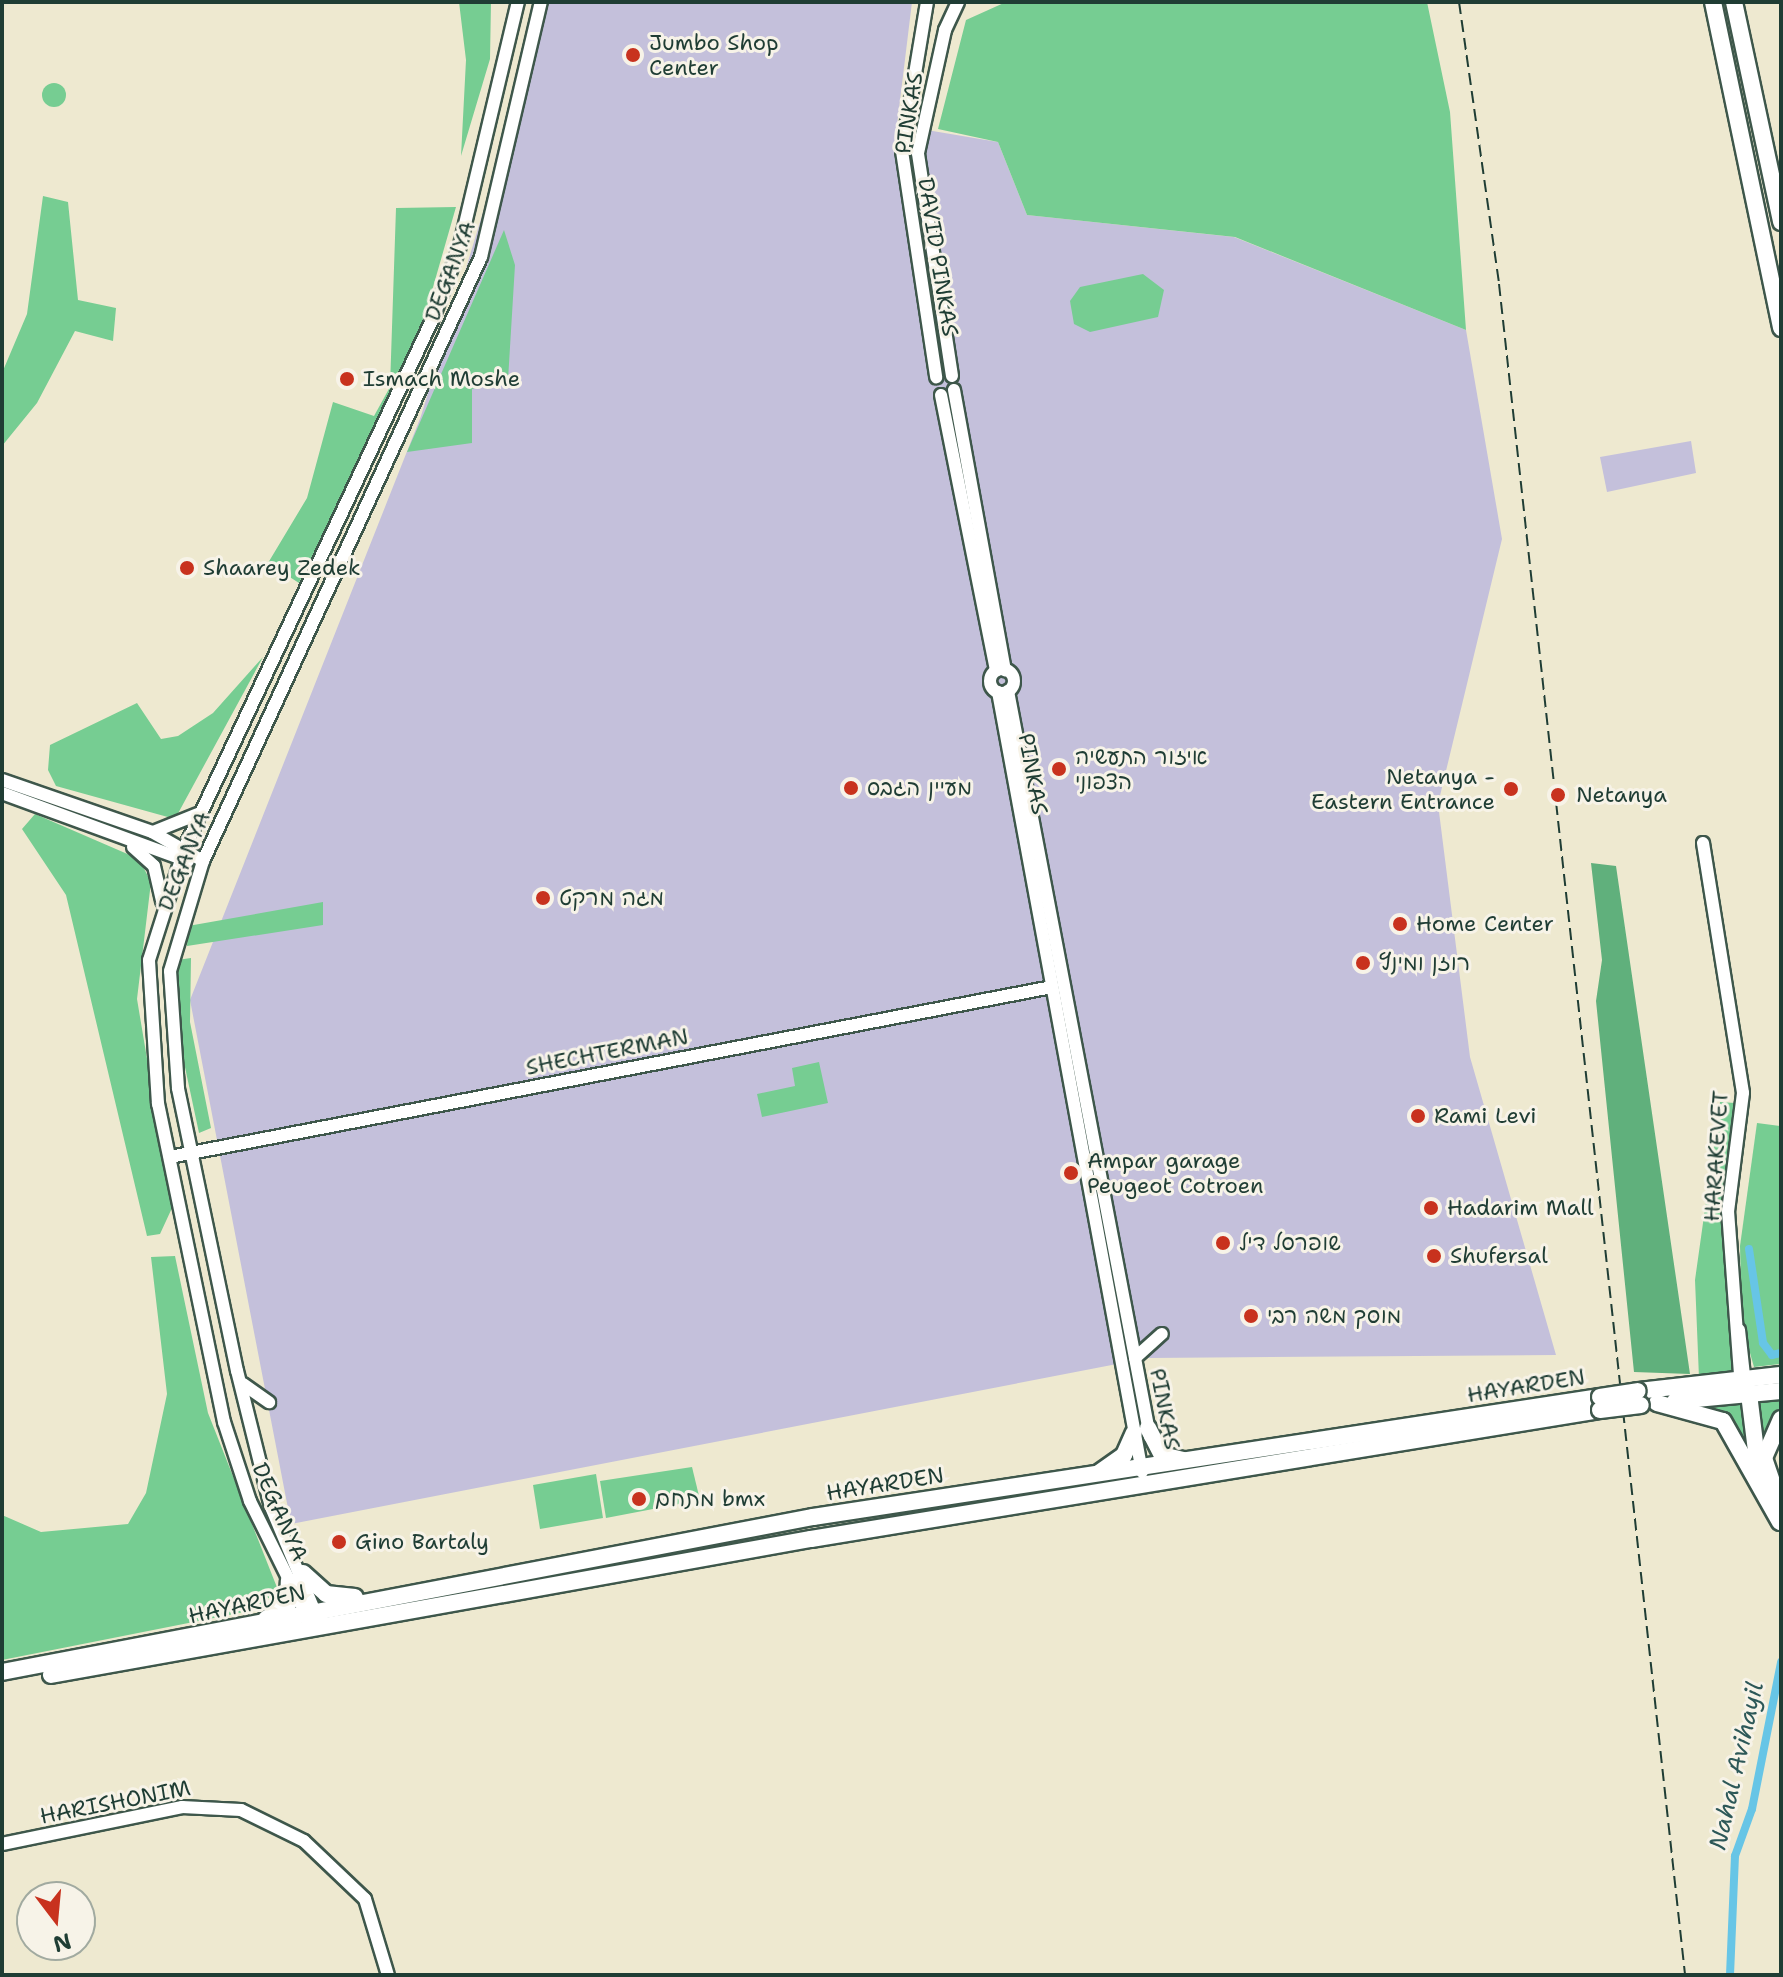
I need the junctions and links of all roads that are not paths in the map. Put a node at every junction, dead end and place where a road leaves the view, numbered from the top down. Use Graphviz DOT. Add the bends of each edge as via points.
graph roads {
  1 [pos="518,2"];
  2 [pos="541,2"];
  3 [pos="927,2"];
  4 [pos="945,2"];
  5 [pos="958,2"];
  6 [pos="1713,2"];
  7 [pos="1734,2"];
  8 [pos="1781,222"];
  9 [pos="1781,328"];
  10 [pos="952,376"];
  11 [pos="936,377"];
  12 [pos="948,392"];
  13 [pos="1000,670"];
  14 [pos="1003,692"];
  15 [pos="2,780"];
  16 [pos="2,793"];
  17 [pos="204,809"];
  18 [pos="152,832"];
  19 [pos="121,838"];
  20 [pos="1703,843"];
  21 [pos="183,854"];
  22 [pos="203,861"];
  23 [pos="162,907"];
  24 [pos="1052,987"];
  25 [pos="191,1153"];
  26 [pos="170,1157"];
  27 [pos="1162,1334"];
  28 [pos="1135,1358"];
  29 [pos="237,1371"];
  30 [pos="1780,1380"];
  31 [pos="1744,1384"];
  32 [pos="1645,1400"];
  33 [pos="269,1402"];
  34 [pos="1600,1403"];
  35 [pos="1781,1419"];
  36 [pos="1141,1430"];
  37 [pos="1201,1459"];
  38 [pos="1149,1474"];
  39 [pos="1089,1477"];
  40 [pos="1781,1508"];
  41 [pos="1781,1522"];
  42 [pos="296,1577"];
  43 [pos="408,1593"];
  44 [pos="312,1613"];
  45 [pos="252,1627"];
  46 [pos="317,1630"];
  47 [pos="2,1672"];
  48 [pos="2,1683"];
  49 [pos="2,1844"];
  50 [pos="388,1975"];
  1 -- 17 [label="street, DEGANYA" via="481,167 438,304"];
  2 -- 22 [label="street, DEGANYA" via="481,257"];
  3 -- 11 [label="street, DAVID PINKAS" via="902,151"];
  4 -- 5 [label="street"];
  5 -- 10 [label="street, PINKAS" via="945,30 918,153"];
  6 -- 9 [label="highway"];
  7 -- 8 [label="highway"];
  10 -- 11 [label="street"];
  10 -- 12 [label="street, PINKAS"];
  11 -- 12 [label="street, DAVID PINKAS"];
  12 -- 13 [label="street"];
  13 -- 14 [label="street" via="990,681"];
  13 -- 14 [label="street" via="1013,677"];
  14 -- 24 [label="street, PINKAS"];
  14 -- 28 [label="street, PINKAS"];
  15 -- 18 [label="street"];
  16 -- 19 [label="street"];
  17 -- 18 [label="street" via="179,828"];
  17 -- 21 [label="street, DEGANYA"];
  18 -- 21 [label="street"];
  19 -- 21 [label="street"];
  19 -- 23 [label="street" via="154,866"];
  20 -- 31 [label="street, HARAKEVET" via="1743,1093 1728,1211"];
  21 -- 22 [label="street"];
  21 -- 23 [label="street, DEGANYA"];
  22 -- 25 [label="street, DEGANYA" via="170,971 172,1037"];
  23 -- 26 [label="street, DEGANYA" via="146,998"];
  24 -- 25 [label="street, SHECHTERMAN"];
  24 -- 36 [label="street, PINKAS"];
  25 -- 26 [label="street, SHECHTERMAN"];
  25 -- 29 [label="street, DEGANYA"];
  26 -- 42 [label="street, DEGANYA" via="224,1422 250,1501"];
  27 -- 28 [label="street"];
  28 -- 36 [label="street, PINKAS"];
  29 -- 33 [label="street" via="251,1396"];
  29 -- 42 [label="street, DEGANYA" via="271,1507"];
  30 -- 31 [label="highway, HAYARDEN"];
  31 -- 32 [label="highway, HAYARDEN"];
  31 -- 32 [label="highway, HAYARDEN" via="1715,1397"];
  31 -- 41 [label="highway" via="1760,1485"];
  32 -- 34 [label="highway, HAYARDEN, bridge"];
  32 -- 41 [label="highway" via="1723,1421"];
  34 -- 37 [label="highway, HAYARDEN"];
  34 -- 38 [label="highway, HAYARDEN"];
  35 -- 40 [label="highway" via="1764,1458"];
  36 -- 37 [label="highway" via="1162,1455"];
  36 -- 38 [label="street, PINKAS"];
  36 -- 39 [label="highway" via="1124,1455"];
  37 -- 38 [label="highway, HAYARDEN"];
  38 -- 39 [label="highway, HAYARDEN"];
  38 -- 46 [label="highway, HAYARDEN"];
  39 -- 43 [label="highway, HAYARDEN" via="813,1517"];
  42 -- 43 [label="highway" via="338,1598"];
  42 -- 44 [label="street, DEGANYA"];
  42 -- 45 [label="highway" via="288,1604"];
  43 -- 44 [label="highway, HAYARDEN"];
  44 -- 45 [label="highway, HAYARDEN"];
  44 -- 46 [label="street"];
  45 -- 47 [label="highway, HAYARDEN"];
  46 -- 48 [label="highway, HAYARDEN"];
  49 -- 50 [label="street, HARISHONIM" via="182,1807 241,1810 304,1841 365,1899"];
}
